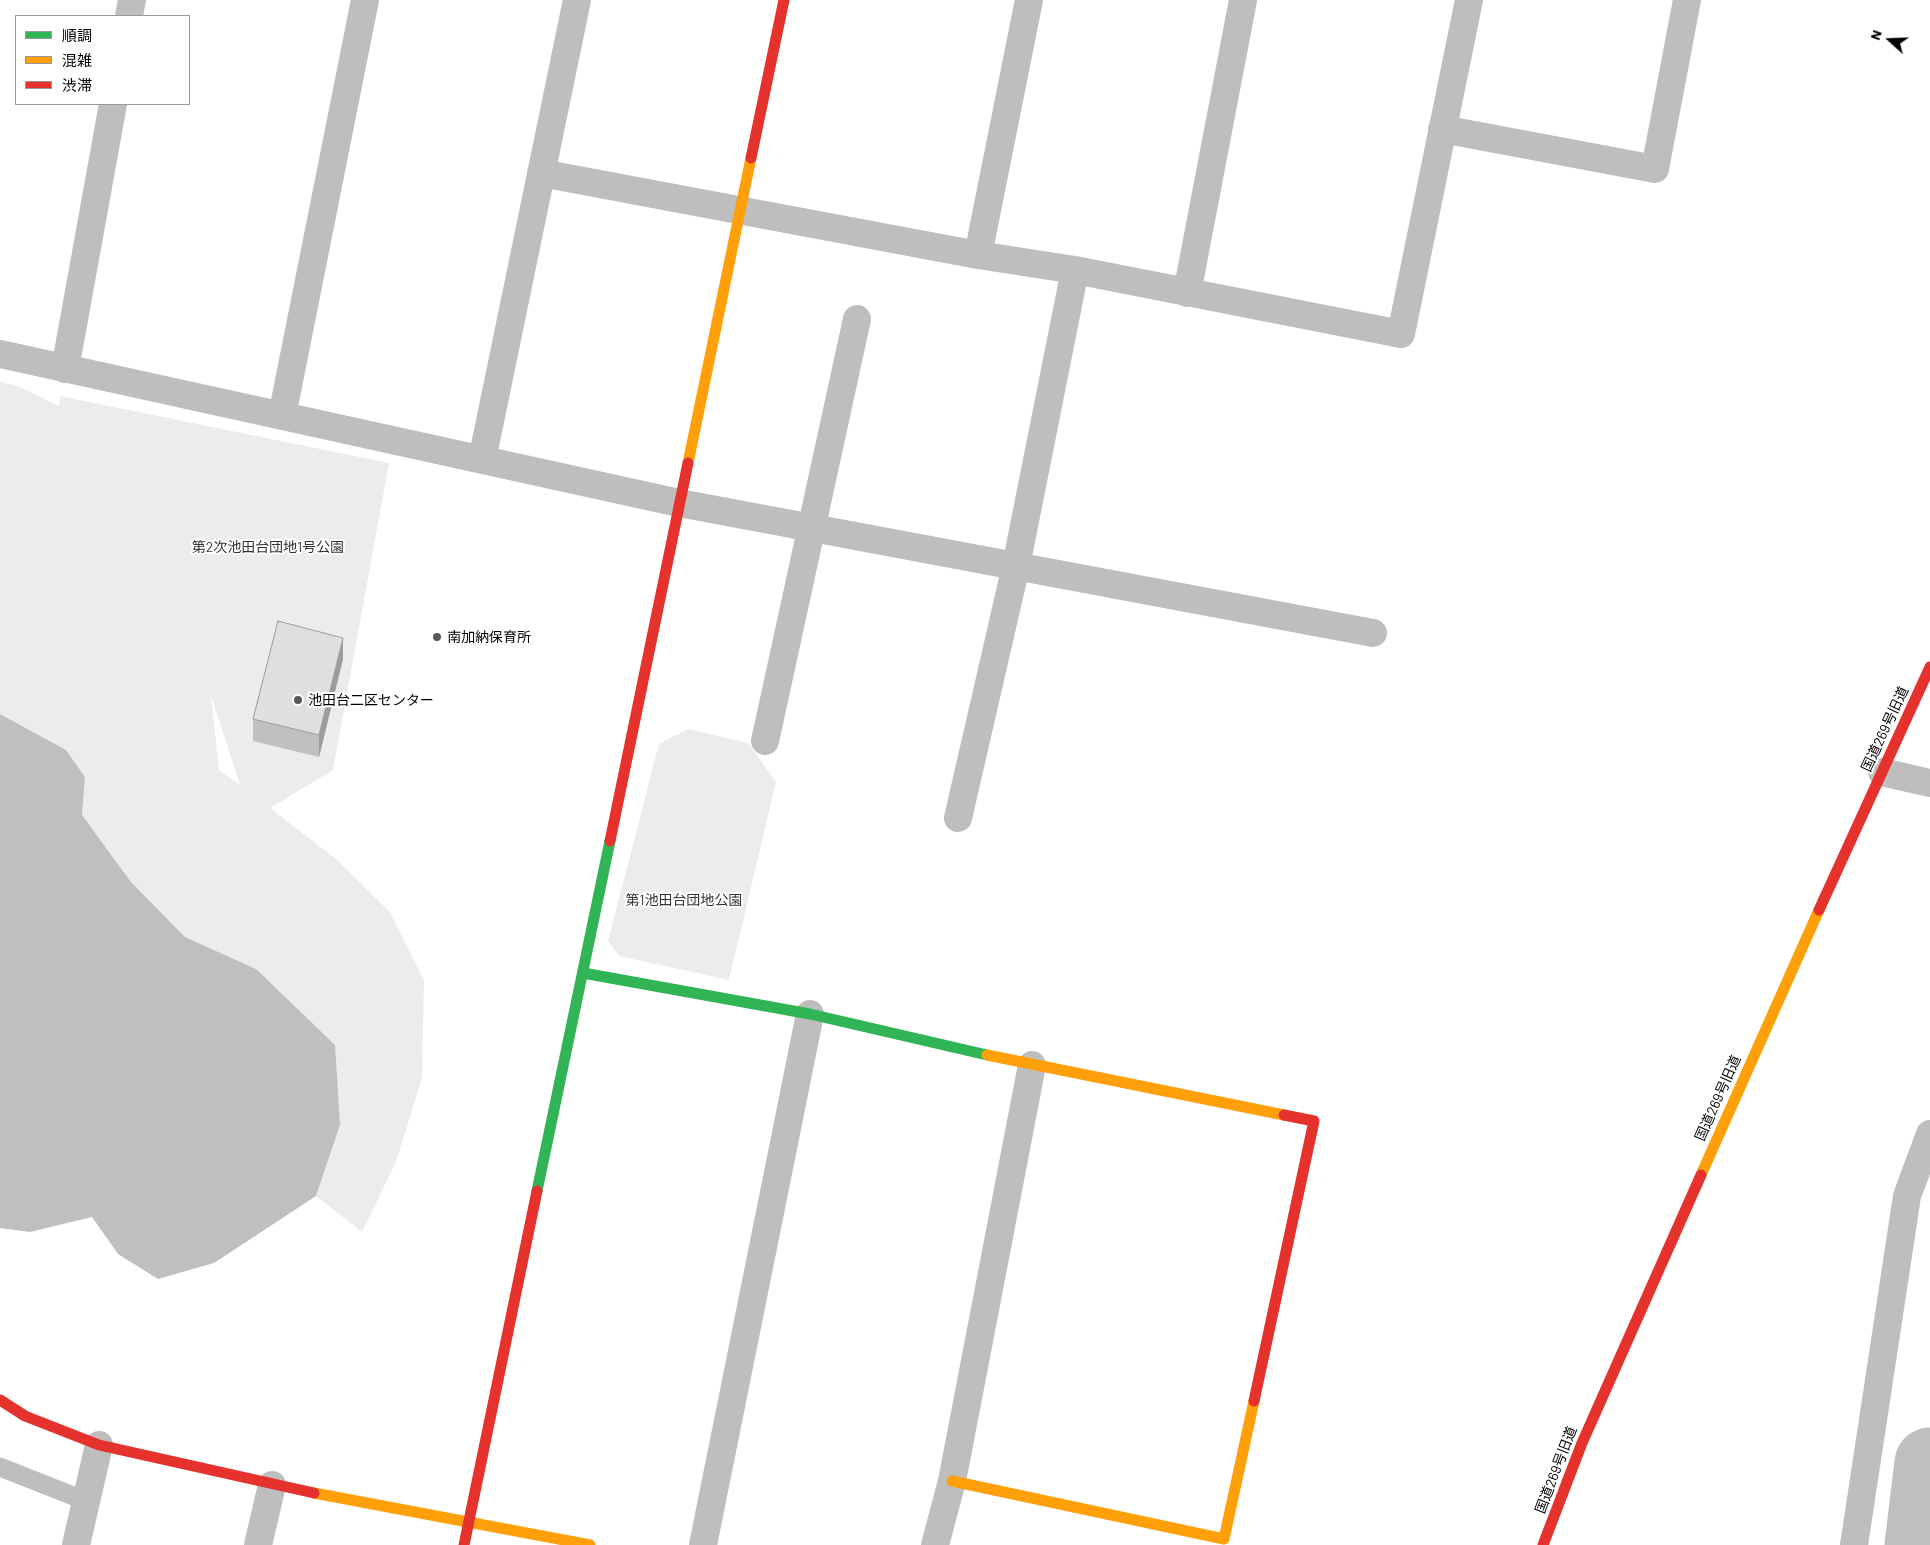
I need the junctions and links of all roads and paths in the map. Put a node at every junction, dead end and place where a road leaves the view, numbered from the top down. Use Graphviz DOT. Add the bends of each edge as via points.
graph roads {
  1 [pos="132,0"];
  2 [pos="365,0"];
  3 [pos="577,0"];
  4 [pos="784,0"];
  5 [pos="1029,0"];
  6 [pos="1244,0"];
  7 [pos="1468,0"];
  8 [pos="1686,0"];
  9 [pos="129,15"];
  10 [pos="113,105"];
  11 [pos="1442,129"];
  12 [pos="541,173"];
  13 [pos="740,210"];
  14 [pos="978,255"];
  15 [pos="1075,270"];
  16 [pos="1186,294"];
  17 [pos="857,319"];
  18 [pos="0,354"];
  19 [pos="64,368"];
  20 [pos="282,416"];
  21 [pos="482,460"];
  22 [pos="679,503"];
  23 [pos="811,528"];
  24 [pos="1016,566"];
  25 [pos="1373,633"];
  26 [pos="1930,667"];
  27 [pos="765,741"];
  28 [pos="1882,772"];
  29 [pos="1930,783"];
  30 [pos="958,818"];
  31 [pos="583,973"];
  32 [pos="810,1014"];
  33 [pos="1032,1065"];
  34 [pos="1930,1134"];
  35 [pos="0,1400"];
  36 [pos="99,1446"];
  37 [pos="0,1467"];
  38 [pos="952,1481"];
  39 [pos="272,1485"];
  40 [pos="86,1500"];
  41 [pos="470,1521"];
  42 [pos="76,1545"];
  43 [pos="258,1545"];
  44 [pos="464,1545"];
  45 [pos="590,1545"];
  46 [pos="703,1545"];
  47 [pos="935,1545"];
  48 [pos="1543,1545"];
  49 [pos="1854,1545"];
  1 -- 9 [label="street"];
  2 -- 20 [label="street"];
  3 -- 12 [label="street"];
  4 -- 13 [label="street"];
  5 -- 14 [label="street"];
  6 -- 16 [label="street"];
  7 -- 11 [label="street"];
  8 -- 11 [label="street" via="1655,170"];
  10 -- 19 [label="street"];
  11 -- 16 [label="street" via="1401,334"];
  12 -- 13 [label="street"];
  12 -- 21 [label="street"];
  13 -- 14 [label="street"];
  13 -- 22 [label="street"];
  14 -- 15 [label="street"];
  15 -- 16 [label="street"];
  15 -- 24 [label="street"];
  17 -- 23 [label="street"];
  18 -- 19 [label="street"];
  19 -- 20 [label="street"];
  20 -- 21 [label="street"];
  21 -- 22 [label="street"];
  22 -- 23 [label="street"];
  22 -- 31 [label="street"];
  23 -- 24 [label="street"];
  23 -- 27 [label="street"];
  24 -- 25 [label="street"];
  24 -- 30 [label="street"];
  26 -- 28 [label="street, 国道269号旧道"];
  28 -- 29 [label="street"];
  28 -- 48 [label="street, 国道269号旧道" via="1582,1443"];
  31 -- 32 [label="street"];
  31 -- 41 [label="street"];
  32 -- 33 [label="street"];
  32 -- 46 [label="street"];
  33 -- 38 [label="street"];
  33 -- 38 [label="street" via="1314,1121 1224,1539"];
  34 -- 49 [label="street" via="1907,1196"];
  35 -- 36 [label="street" via="25,1416"];
  36 -- 39 [label="street"];
  36 -- 40 [label="street"];
  37 -- 40 [label="lane"];
  38 -- 47 [label="street"];
  39 -- 41 [label="street"];
  39 -- 43 [label="street"];
  40 -- 42 [label="street"];
  41 -- 44 [label="street"];
  41 -- 45 [label="street"];
}
